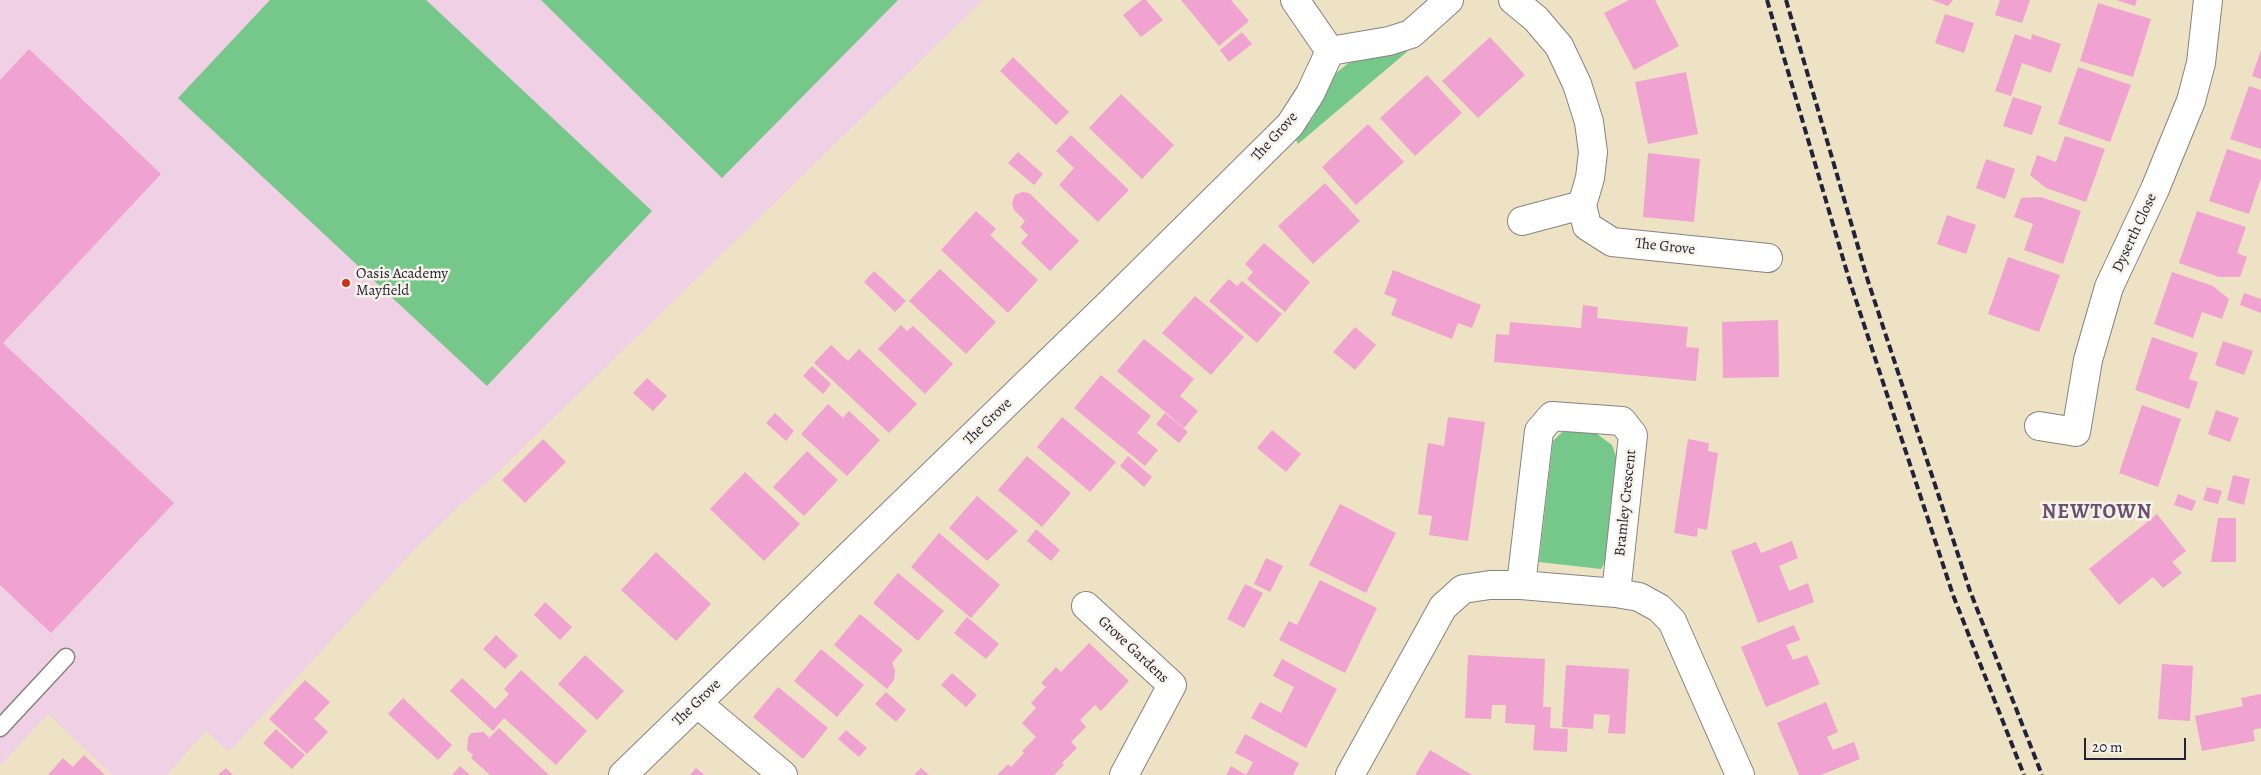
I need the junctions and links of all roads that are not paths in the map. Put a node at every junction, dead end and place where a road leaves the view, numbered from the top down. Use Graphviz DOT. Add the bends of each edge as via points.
graph roads {
  1 [pos="1295,0"];
  2 [pos="1449,0"];
  3 [pos="1513,0"];
  4 [pos="2208,0"];
  5 [pos="1330,51"];
  6 [pos="1582,205"];
  7 [pos="1522,221"];
  8 [pos="1768,258"];
  9 [pos="2038,426"];
  10 [pos="1521,585"];
  11 [pos="1616,593"];
  12 [pos="1086,606"];
  13 [pos="66,657"];
  14 [pos="697,703"];
  15 [pos="0,728"];
  16 [pos="623,775"];
  17 [pos="783,775"];
  18 [pos="1124,775"];
  19 [pos="1350,775"];
  20 [pos="1740,775"];
  1 -- 5 [label="street"];
  2 -- 5 [label="street" via="1411,34"];
  3 -- 6 [label="street" via="1536,18 1559,46 1577,84 1589,122 1593,152"];
  4 -- 9 [label="street, Dyserth Close" via="2201,64 2191,101 2155,189 2109,287 2088,360 2076,432"];
  5 -- 14 [label="street, The Grove" via="1310,94 1290,125"];
  6 -- 7 [label="street"];
  6 -- 8 [label="street, The Grove" via="1587,226 1612,242"];
  10 -- 11 [label="street"];
  10 -- 11 [label="street, Bramley Crescent" via="1539,431 1552,416 1622,421 1633,435"];
  10 -- 19 [label="street" via="1463,589 1442,607"];
  11 -- 20 [label="street" via="1639,597 1659,608 1672,621"];
  12 -- 18 [label="street, Grove Gardens" via="1172,685"];
  13 -- 15 [label="lane"];
  14 -- 16 [label="street, The Grove"];
  14 -- 17 [label="street"];
}
